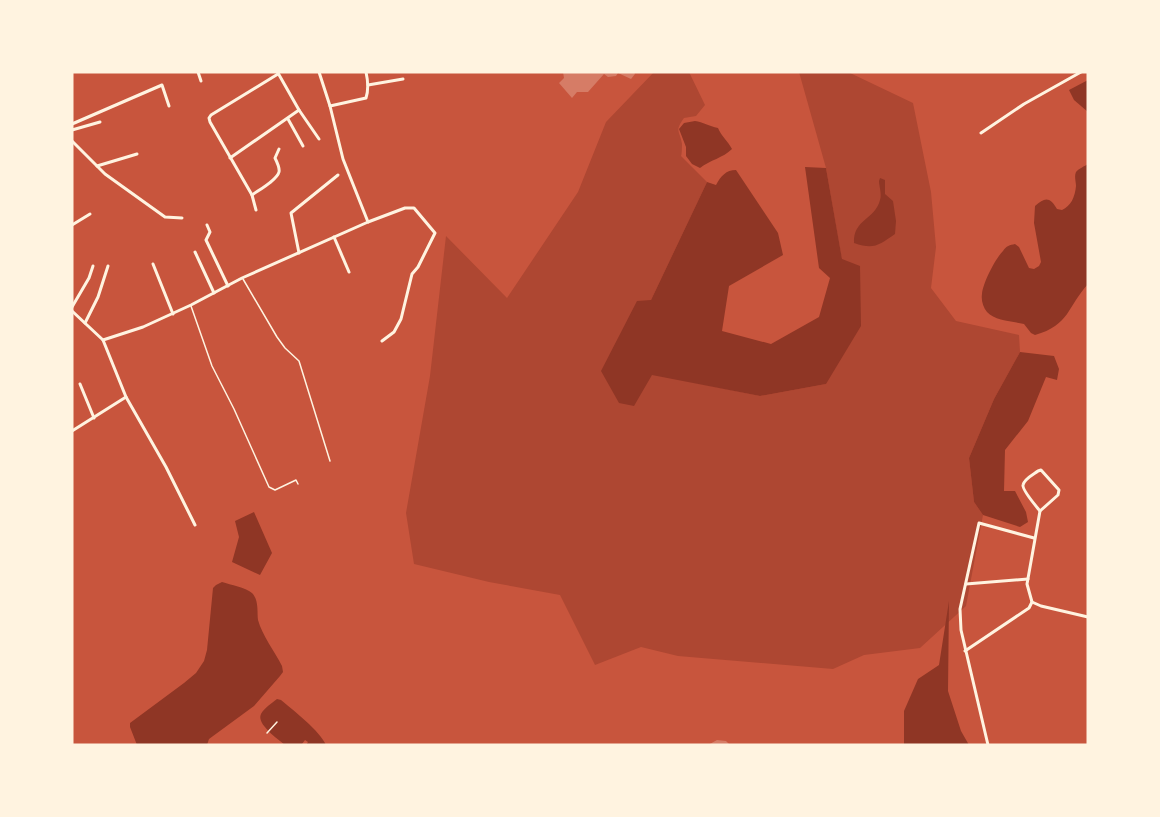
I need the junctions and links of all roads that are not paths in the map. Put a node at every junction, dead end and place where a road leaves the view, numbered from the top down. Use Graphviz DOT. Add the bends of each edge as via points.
graph roads {
  1 [pos="198,72"];
  2 [pos="319,72"];
  3 [pos="366,72"];
  4 [pos="1081,72"];
  5 [pos="278,73"];
  6 [pos="403,79"];
  7 [pos="201,81"];
  8 [pos="368,85"];
  9 [pos="169,106"];
  10 [pos="330,106"];
  11 [pos="299,110"];
  12 [pos="288,119"];
  13 [pos="100,122"];
  14 [pos="72,124"];
  15 [pos="72,130"];
  16 [pos="981,134"];
  17 [pos="319,139"];
  18 [pos="72,141"];
  19 [pos="303,146"];
  20 [pos="279,149"];
  21 [pos="137,154"];
  22 [pos="230,158"];
  23 [pos="97,166"];
  24 [pos="338,175"];
  25 [pos="252,195"];
  26 [pos="256,210"];
  27 [pos="90,214"];
  28 [pos="182,218"];
  29 [pos="368,222"];
  30 [pos="72,225"];
  31 [pos="207,225"];
  32 [pos="334,237"];
  33 [pos="195,252"];
  34 [pos="299,253"];
  35 [pos="153,264"];
  36 [pos="93,266"];
  37 [pos="108,266"];
  38 [pos="350,272"];
  39 [pos="242,278"];
  40 [pos="228,286"];
  41 [pos="214,293"];
  42 [pos="191,305"];
  43 [pos="72,309"];
  44 [pos="172,314"];
  45 [pos="85,323"];
  46 [pos="103,340"];
  47 [pos="382,341"];
  48 [pos="80,384"];
  49 [pos="126,398"];
  50 [pos="94,418"];
  51 [pos="72,431"];
  52 [pos="330,461"];
  53 [pos="298,484"];
  54 [pos="1040,511"];
  55 [pos="195,525"];
  56 [pos="1034,538"];
  57 [pos="1028,579"];
  58 [pos="966,584"];
  59 [pos="1032,602"];
  60 [pos="1088,616"];
  61 [pos="965,651"];
  62 [pos="988,745"];
  1 -- 7 [label="street"];
  2 -- 10 [label="street"];
  3 -- 8 [label="street"];
  4 -- 16 [label="street"];
  5 -- 11 [label="street"];
  5 -- 22 [label="street" via="209,118"];
  6 -- 8 [label="street"];
  8 -- 10 [label="street" via="366,98"];
  9 -- 14 [label="street" via="162,85"];
  10 -- 29 [label="street" via="344,159"];
  11 -- 12 [label="street"];
  11 -- 17 [label="street"];
  12 -- 19 [label="street"];
  12 -- 22 [label="street"];
  13 -- 15 [label="street"];
  18 -- 23 [label="street"];
  20 -- 25 [label="street" via="275,158 280,171"];
  21 -- 23 [label="street"];
  22 -- 25 [label="street"];
  23 -- 28 [label="street" via="165,217"];
  24 -- 34 [label="street" via="291,213"];
  25 -- 26 [label="street"];
  27 -- 30 [label="street"];
  29 -- 32 [label="street"];
  29 -- 47 [label="street" via="414,208 435,233 412,274 401,319 394,332"];
  31 -- 40 [label="street" via="210,232 206,240"];
  32 -- 34 [label="street"];
  32 -- 38 [label="street"];
  33 -- 41 [label="street"];
  34 -- 39 [label="street"];
  35 -- 44 [label="street"];
  36 -- 43 [label="street"];
  37 -- 45 [label="street"];
  39 -- 40 [label="street"];
  39 -- 52 [label="lane" via="277,337 299,360"];
  40 -- 41 [label="street"];
  41 -- 42 [label="street"];
  42 -- 44 [label="street"];
  42 -- 53 [label="lane" via="212,366 269,487 275,490 296,480"];
  43 -- 45 [label="street"];
  44 -- 46 [label="street"];
  45 -- 46 [label="street"];
  46 -- 49 [label="street"];
  48 -- 50 [label="street"];
  49 -- 50 [label="street"];
  49 -- 55 [label="street"];
  50 -- 51 [label="street"];
  54 -- 54 [label="street" via="1023,485 1041,470 1059,493"];
  54 -- 56 [label="street"];
  56 -- 57 [label="street"];
  56 -- 58 [label="street" via="979,523"];
  57 -- 58 [label="street"];
  57 -- 59 [label="street"];
  58 -- 61 [label="street" via="960,609"];
  59 -- 60 [label="street"];
  59 -- 61 [label="street" via="1029,608"];
  61 -- 62 [label="street"];
}
